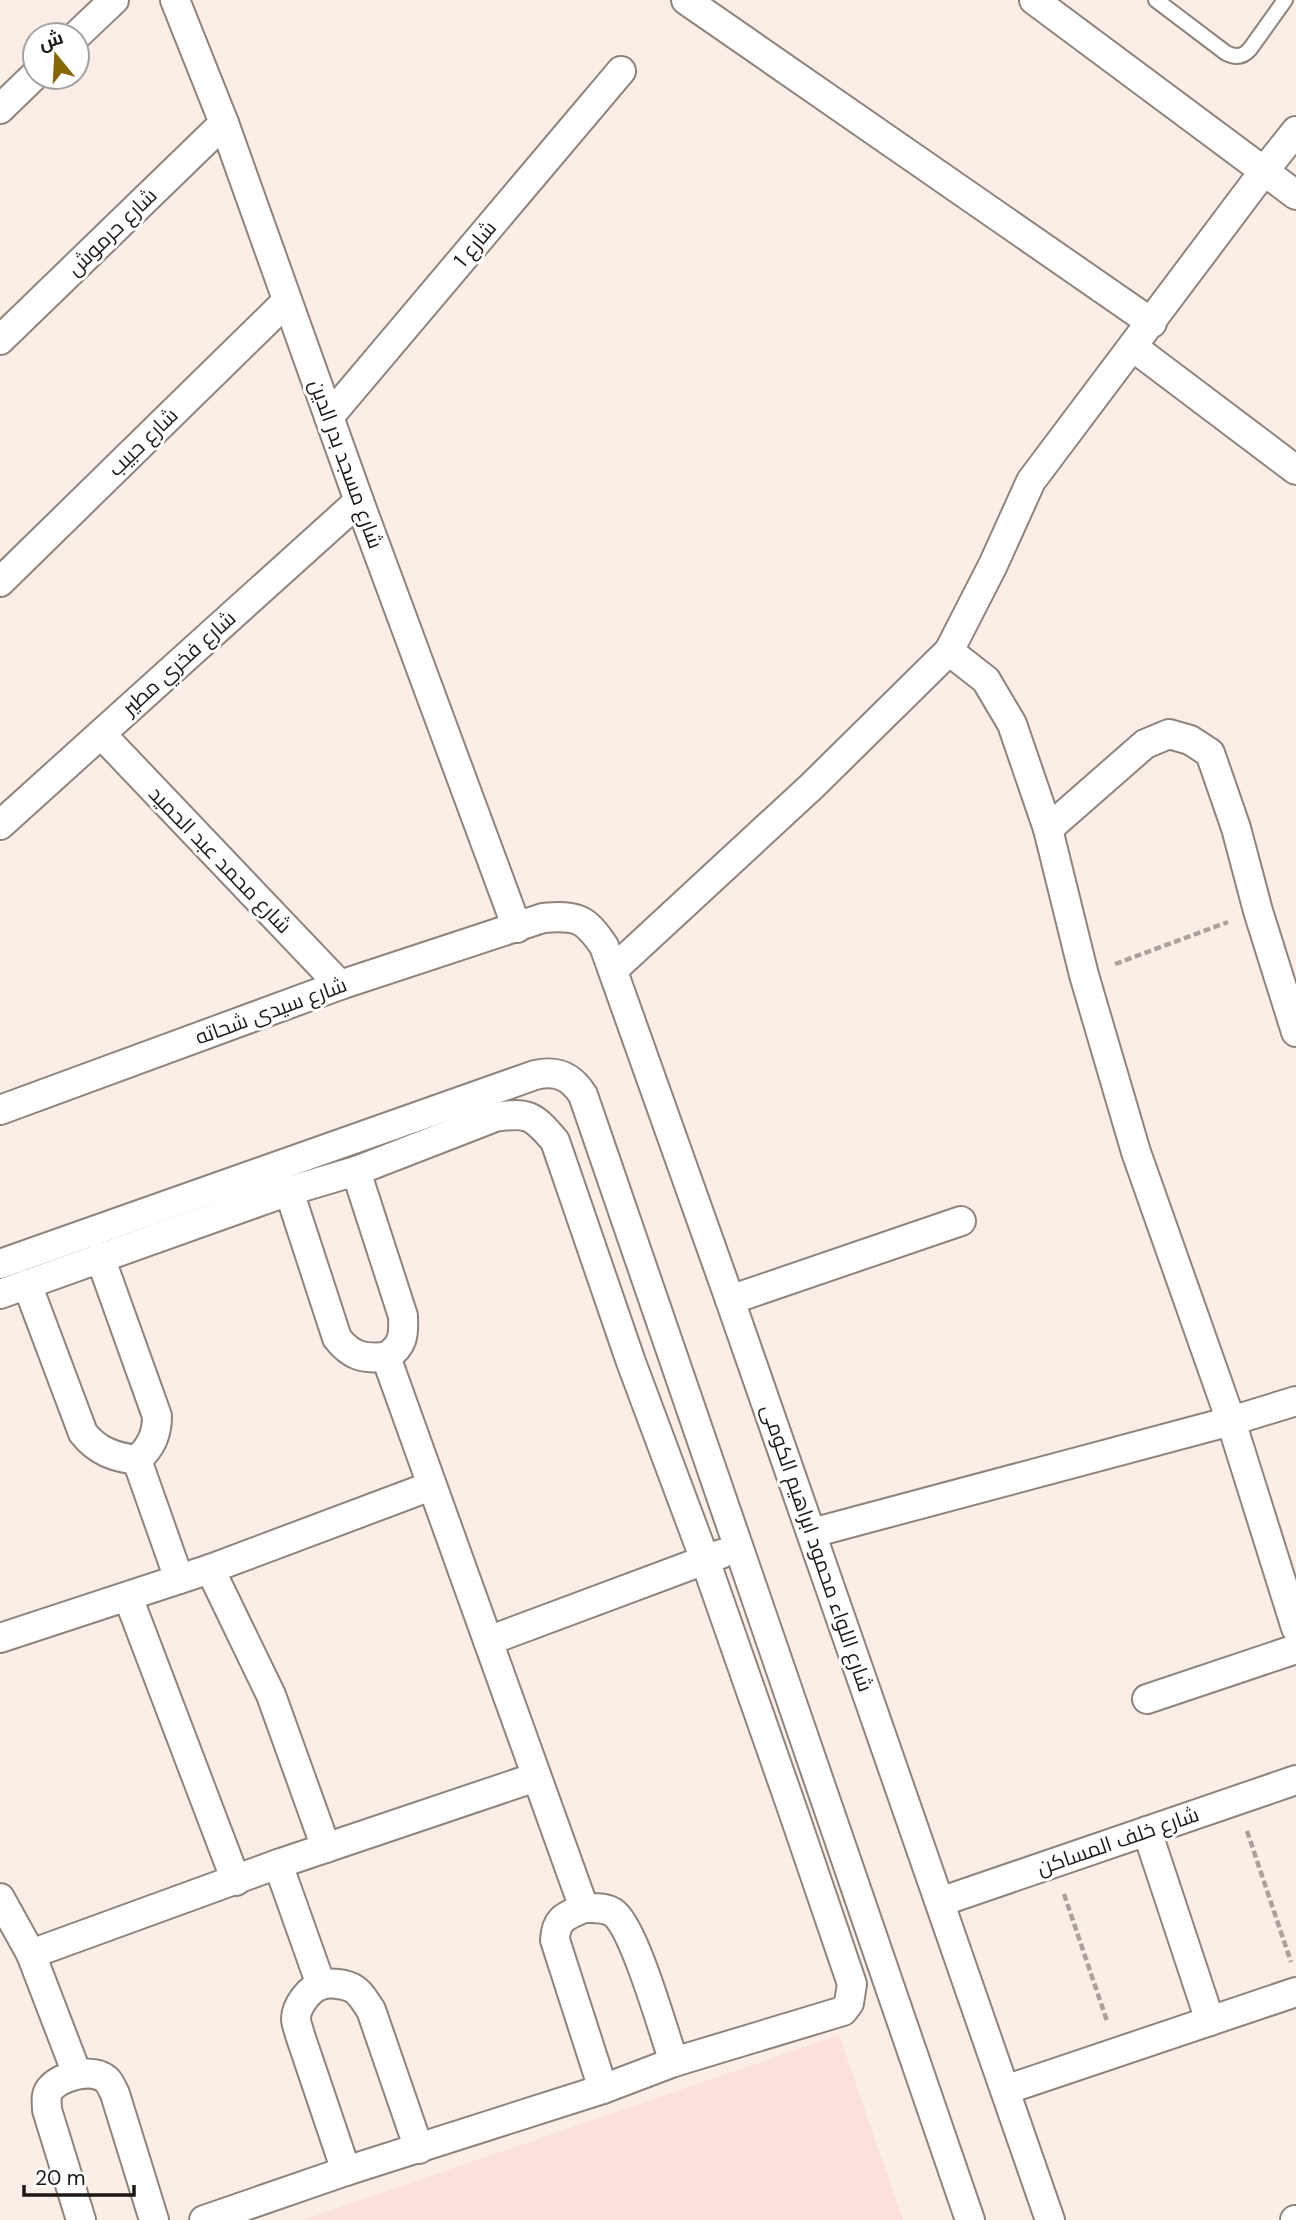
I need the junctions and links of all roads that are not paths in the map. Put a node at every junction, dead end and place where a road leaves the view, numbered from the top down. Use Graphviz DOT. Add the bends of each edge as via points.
graph roads {
  1 [pos="114,0"];
  2 [pos="176,0"];
  3 [pos="685,0"];
  4 [pos="1034,0"];
  5 [pos="1156,0"];
  6 [pos="1285,0"];
  7 [pos="91,22"];
  8 [pos="621,71"];
  9 [pos="21,89"];
  10 [pos="0,109"];
  11 [pos="224,123"];
  12 [pos="1296,131"];
  13 [pos="1264,171"];
  14 [pos="1296,195"];
  15 [pos="287,301"];
  16 [pos="1152,323"];
  17 [pos="0,340"];
  18 [pos="1133,347"];
  19 [pos="329,417"];
  20 [pos="1296,470"];
  21 [pos="359,501"];
  22 [pos="0,582"];
  23 [pos="949,651"];
  24 [pos="100,734"];
  25 [pos="0,825"];
  26 [pos="1048,829"];
  27 [pos="543,918"];
  28 [pos="517,928"];
  29 [pos="613,970"];
  30 [pos="340,985"];
  31 [pos="1296,1032"];
  32 [pos="0,1110"];
  33 [pos="356,1171"];
  34 [pos="289,1191"];
  35 [pos="961,1221"];
  36 [pos="100,1257"];
  37 [pos="0,1264"];
  38 [pos="27,1284"];
  39 [pos="0,1294"];
  40 [pos="730,1300"];
  41 [pos="386,1357"];
  42 [pos="1296,1401"];
  43 [pos="1231,1421"];
  44 [pos="136,1460"];
  45 [pos="431,1486"];
  46 [pos="812,1533"];
  47 [pos="738,1548"];
  48 [pos="705,1560"];
  49 [pos="210,1569"];
  50 [pos="179,1579"];
  51 [pos="128,1597"];
  52 [pos="1296,1628"];
  53 [pos="0,1638"];
  54 [pos="488,1642"];
  55 [pos="1296,1649"];
  56 [pos="1147,1699"];
  57 [pos="536,1777"];
  58 [pos="1296,1780"];
  59 [pos="1147,1831"];
  60 [pos="326,1847"];
  61 [pos="278,1864"];
  62 [pos="236,1881"];
  63 [pos="0,1898"];
  64 [pos="940,1902"];
  65 [pos="584,1908"];
  66 [pos="31,1954"];
  67 [pos="321,1985"];
  68 [pos="1296,1993"];
  69 [pos="1210,2021"];
  70 [pos="674,2062"];
  71 [pos="77,2074"];
  72 [pos="603,2089"];
  73 [pos="1004,2090"];
  74 [pos="419,2148"];
  75 [pos="345,2171"];
  76 [pos="81,2220"];
  77 [pos="154,2220"];
  78 [pos="204,2220"];
  79 [pos="970,2220"];
  80 [pos="1050,2220"];
  1 -- 7 [label="street"];
  2 -- 11 [label="street, شارع مسجد بدر الدين"];
  3 -- 16 [label="street"];
  4 -- 13 [label="street"];
  5 -- 6 [label="lane" via="1226,53 1239,56 1251,49"];
  8 -- 19 [label="street, شارع 1"];
  9 -- 10 [label="street"];
  11 -- 15 [label="street, شارع مسجد بدر الدين"];
  11 -- 17 [label="street, شارع حرموش"];
  12 -- 13 [label="street"];
  13 -- 14 [label="street"];
  13 -- 16 [label="street"];
  15 -- 19 [label="street, شارع مسجد بدر الدين"];
  15 -- 22 [label="street, شارع حبيب"];
  16 -- 18 [label="street"];
  18 -- 20 [label="street"];
  18 -- 23 [label="street" via="1031,481"];
  19 -- 21 [label="street, شارع مسجد بدر الدين"];
  21 -- 24 [label="street, شارع فخري مطير"];
  21 -- 28 [label="street, شارع مسجد بدر الدين"];
  23 -- 26 [label="street" via="986,680 1012,724"];
  23 -- 29 [label="street"];
  24 -- 25 [label="street, شارع فخري مطير"];
  24 -- 30 [label="street, شارع محمد عبد الحميد"];
  26 -- 31 [label="street" via="1145,744 1169,734 1210,753"];
  26 -- 43 [label="street" via="1084,975 1136,1152"];
  27 -- 28 [label="street, شارع سيدى شحاته"];
  27 -- 29 [label="street, شارع اللواء محمود ابراهيم الكومى" via="568,916 590,926"];
  28 -- 30 [label="street, شارع سيدى شحاته"];
  29 -- 40 [label="street, شارع اللواء محمود ابراهيم الكومى"];
  30 -- 32 [label="street, شارع سيدى شحاته"];
  33 -- 34 [label="street"];
  33 -- 41 [label="street" via="403,1316 402,1338 397,1350"];
  33 -- 48 [label="street" via="495,1117 517,1114 541,1125 555,1141"];
  34 -- 36 [label="street"];
  34 -- 41 [label="street" via="337,1338 357,1356"];
  35 -- 40 [label="street"];
  36 -- 38 [label="street"];
  36 -- 44 [label="street" via="157,1416 154,1438"];
  37 -- 47 [label="street" via="535,1075 563,1075 583,1095"];
  38 -- 39 [label="street"];
  38 -- 44 [label="street" via="83,1433 107,1454"];
  40 -- 46 [label="street, شارع اللواء محمود ابراهيم الكومى"];
  41 -- 45 [label="street"];
  42 -- 43 [label="street"];
  43 -- 46 [label="street"];
  43 -- 52 [label="street"];
  44 -- 50 [label="street"];
  45 -- 49 [label="street"];
  45 -- 54 [label="street"];
  46 -- 64 [label="street, شارع اللواء محمود ابراهيم الكومى"];
  47 -- 48 [label="street"];
  47 -- 79 [label="street"];
  48 -- 54 [label="street"];
  48 -- 70 [label="street" via="852,1984 843,2011"];
  49 -- 50 [label="street"];
  49 -- 60 [label="street" via="271,1695"];
  50 -- 51 [label="street"];
  51 -- 53 [label="street"];
  51 -- 62 [label="street"];
  54 -- 57 [label="street"];
  55 -- 56 [label="street"];
  57 -- 60 [label="street"];
  57 -- 65 [label="street"];
  58 -- 59 [label="street, شارع خلف المساكن"];
  59 -- 64 [label="street, شارع خلف المساكن"];
  59 -- 69 [label="street"];
  60 -- 61 [label="street"];
  61 -- 62 [label="street"];
  61 -- 67 [label="street"];
  62 -- 66 [label="street"];
  63 -- 66 [label="street"];
  64 -- 73 [label="street, شارع اللواء محمود ابراهيم الكومى"];
  65 -- 70 [label="street" via="614,1912 625,1925"];
  65 -- 72 [label="street" via="564,1917 556,1927 555,1940"];
  66 -- 71 [label="street"];
  67 -- 74 [label="street" via="353,1988 371,2010"];
  67 -- 75 [label="street" via="299,2006 296,2019"];
  68 -- 69 [label="street"];
  69 -- 73 [label="street"];
  70 -- 72 [label="street"];
  71 -- 76 [label="street" via="49,2089 46,2098"];
  71 -- 77 [label="street" via="95,2074 107,2080 115,2094"];
  72 -- 74 [label="street"];
  73 -- 80 [label="street, شارع اللواء محمود ابراهيم الكومى"];
  74 -- 75 [label="street"];
  75 -- 78 [label="street"];
}
